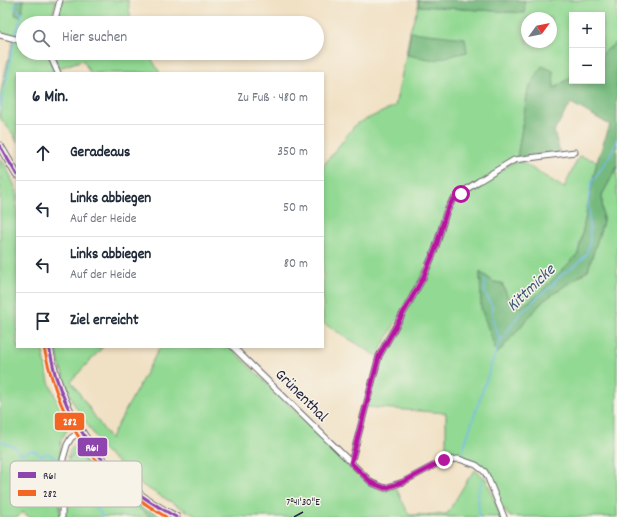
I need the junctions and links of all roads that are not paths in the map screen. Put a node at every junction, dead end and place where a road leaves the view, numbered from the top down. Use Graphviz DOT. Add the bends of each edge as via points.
graph roads {
  1 [pos="60,0"];
  2 [pos="56,16"];
  3 [pos="0,35"];
  4 [pos="16,39"];
  5 [pos="52,60"];
  6 [pos="58,72"];
  7 [pos="0,146"];
  8 [pos="575,152"];
  9 [pos="16,173"];
  10 [pos="49,348"];
  11 [pos="234,348"];
  12 [pos="81,431"];
  13 [pos="64,461"];
  14 [pos="103,461"];
  15 [pos="351,463"];
  16 [pos="142,496"];
  17 [pos="62,507"];
  18 [pos="62,517"];
  19 [pos="176,517"];
  20 [pos="504,517"];
  1 -- 2 [label="street"];
  3 -- 4 [label="street"];
  5 -- 6 [label="street"];
  7 -- 9 [label="main road"];
  8 -- 15 [label="street" via="514,160 452,201 423,278 379,356"];
  10 -- 12 [label="main road" via="58,384"];
  11 -- 15 [label="street, Grünenthal"];
  12 -- 13 [label="street" via="66,445"];
  12 -- 14 [label="main road"];
  15 -- 20 [label="street, Grünenthal" via="372,483 385,488 403,482 444,460 459,459 476,465 485,472"];
  16 -- 19 [label="main road"];
  17 -- 18 [label="street"];
}
